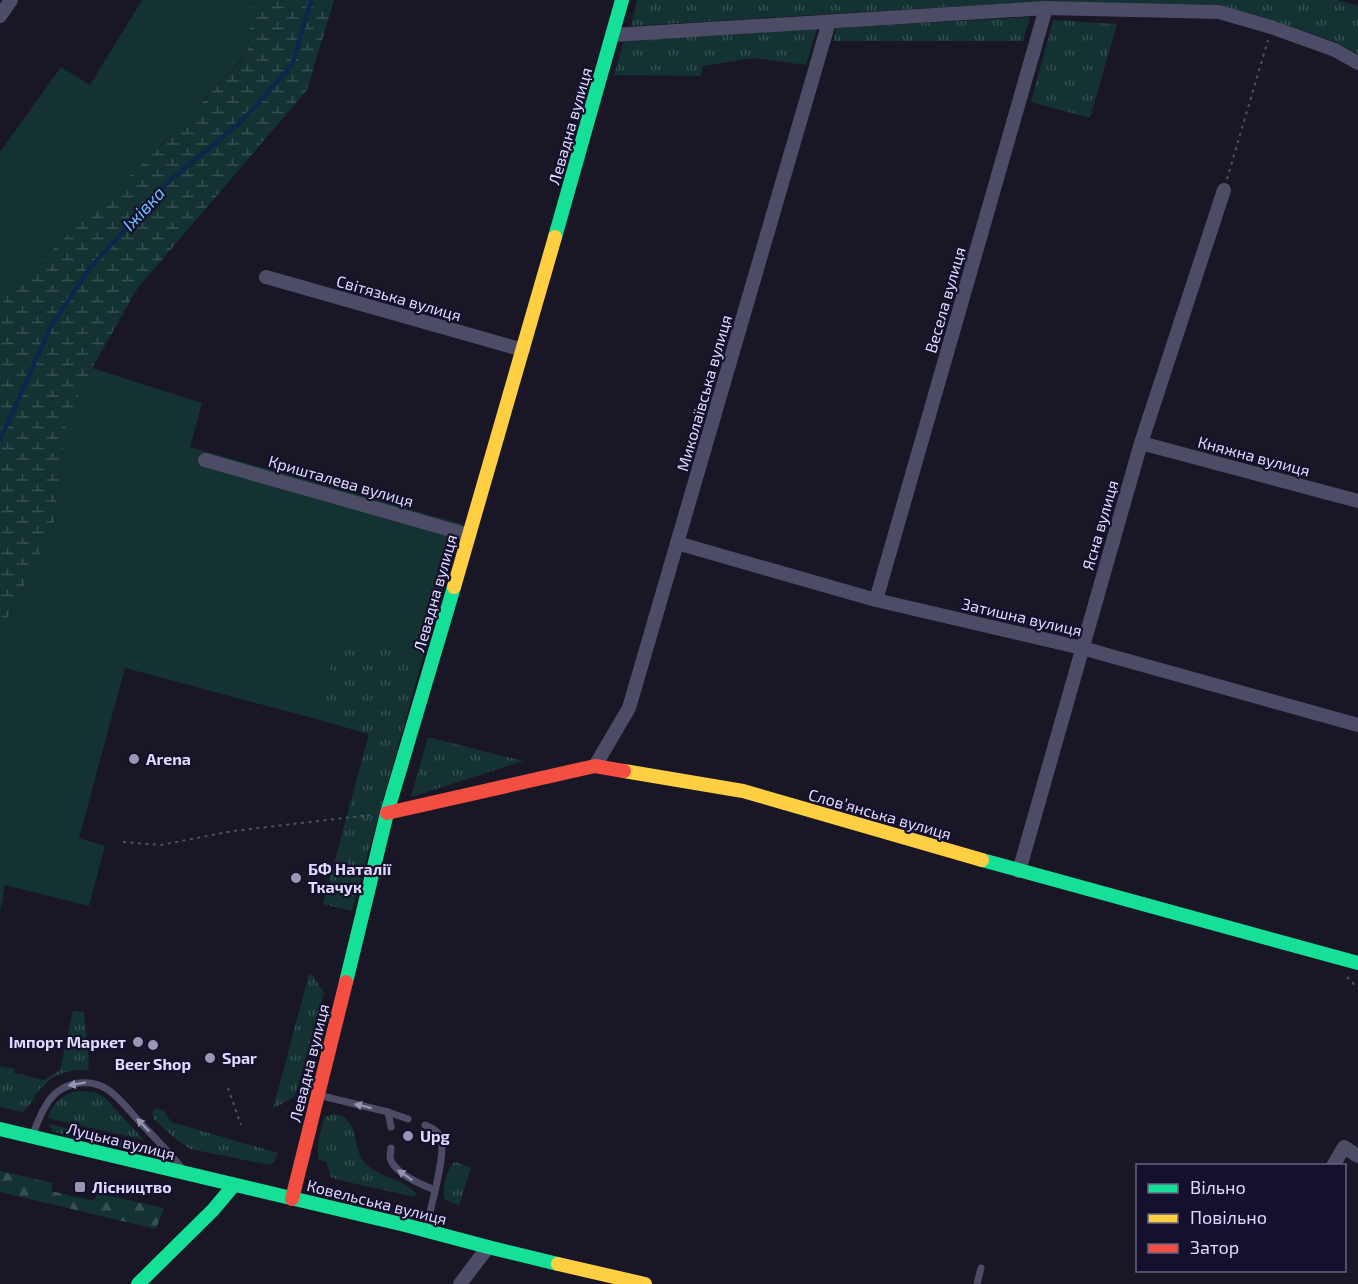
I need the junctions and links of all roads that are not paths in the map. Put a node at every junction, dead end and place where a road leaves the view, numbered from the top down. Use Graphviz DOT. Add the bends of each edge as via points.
graph roads {
  1 [pos="11,0"];
  2 [pos="622,0"];
  3 [pos="1046,8"];
  4 [pos="0,16"];
  5 [pos="829,22"];
  6 [pos="613,35"];
  7 [pos="1358,63"];
  8 [pos="1224,190"];
  9 [pos="266,278"];
  10 [pos="523,350"];
  11 [pos="1141,443"];
  12 [pos="205,460"];
  13 [pos="1358,501"];
  14 [pos="469,535"];
  15 [pos="678,543"];
  16 [pos="876,600"];
  17 [pos="1082,648"];
  18 [pos="1358,725"];
  19 [pos="595,766"];
  20 [pos="387,813"];
  21 [pos="1019,872"];
  22 [pos="1358,963"];
  23 [pos="318,1095"];
  24 [pos="388,1112"];
  25 [pos="408,1119"];
  26 [pos="425,1125"];
  27 [pos="392,1127"];
  28 [pos="0,1129"];
  29 [pos="32,1137"];
  30 [pos="391,1148"];
  31 [pos="1358,1156"];
  32 [pos="1334,1164"];
  33 [pos="186,1174"];
  34 [pos="234,1185"];
  35 [pos="435,1190"];
  36 [pos="292,1199"];
  37 [pos="426,1230"];
  38 [pos="488,1247"];
  39 [pos="981,1268"];
  40 [pos="598,1279"];
  41 [pos="138,1284"];
  42 [pos="460,1284"];
  43 [pos="645,1284"];
  44 [pos="977,1284"];
  1 -- 4 [label="street"];
  2 -- 6 [label="street, Левадна вулиця"];
  3 -- 5 [label="street"];
  3 -- 7 [label="street" via="1219,12 1335,50"];
  3 -- 16 [label="street, Весела вулиця"];
  5 -- 6 [label="street"];
  5 -- 15 [label="street, Миколаївська вулиця"];
  6 -- 10 [label="street, Левадна вулиця"];
  8 -- 11 [label="street, Ясна вулиця"];
  9 -- 10 [label="street, Світязька вулиця"];
  10 -- 14 [label="street, Левадна вулиця"];
  11 -- 13 [label="street, Княжна вулиця"];
  11 -- 17 [label="street, Ясна вулиця"];
  12 -- 14 [label="street, Кришталева вулиця"];
  14 -- 20 [label="street, Левадна вулиця"];
  15 -- 16 [label="street, Затишна вулиця"];
  15 -- 19 [label="street, Миколаївська вулиця" via="629,708"];
  16 -- 17 [label="street, Затишна вулиця"];
  17 -- 18 [label="street, Затишна вулиця"];
  17 -- 21 [label="street, Ясна вулиця"];
  19 -- 20 [label="street, Словʼянська вулиця"];
  19 -- 21 [label="street, Словʼянська вулиця" via="743,791"];
  20 -- 23 [label="street, Левадна вулиця"];
  21 -- 22 [label="street, Словʼянська вулиця"];
  24 -- 23 [label="lane, one-way"];
  23 -- 36 [label="street, Левадна вулиця"];
  24 -- 25 [label="lane"];
  24 -- 27 [label="lane"];
  26 -- 35 [label="lane" via="441,1137"];
  28 -- 29 [label="street, Луцька вулиця"];
  29 -- 33 [label="street, Луцька вулиця"];
  33 -- 29 [label="lane, one-way" via="117,1098 95,1084 73,1084 50,1097"];
  35 -- 30 [label="lane, one-way" via="397,1168 390,1159"];
  31 -- 32 [label="street" via="1344,1147"];
  33 -- 34 [label="street, Луцька вулиця"];
  34 -- 36 [label="street, Ковельська вулиця"];
  34 -- 41 [label="street"];
  35 -- 37 [label="lane"];
  36 -- 37 [label="street, Ковельська вулиця"];
  37 -- 38 [label="street, Ковельська вулиця"];
  38 -- 40 [label="street, Ковельська вулиця"];
  38 -- 42 [label="street"];
  39 -- 44 [label="lane"];
  40 -- 43 [label="street, Ковельська вулиця"];
}
